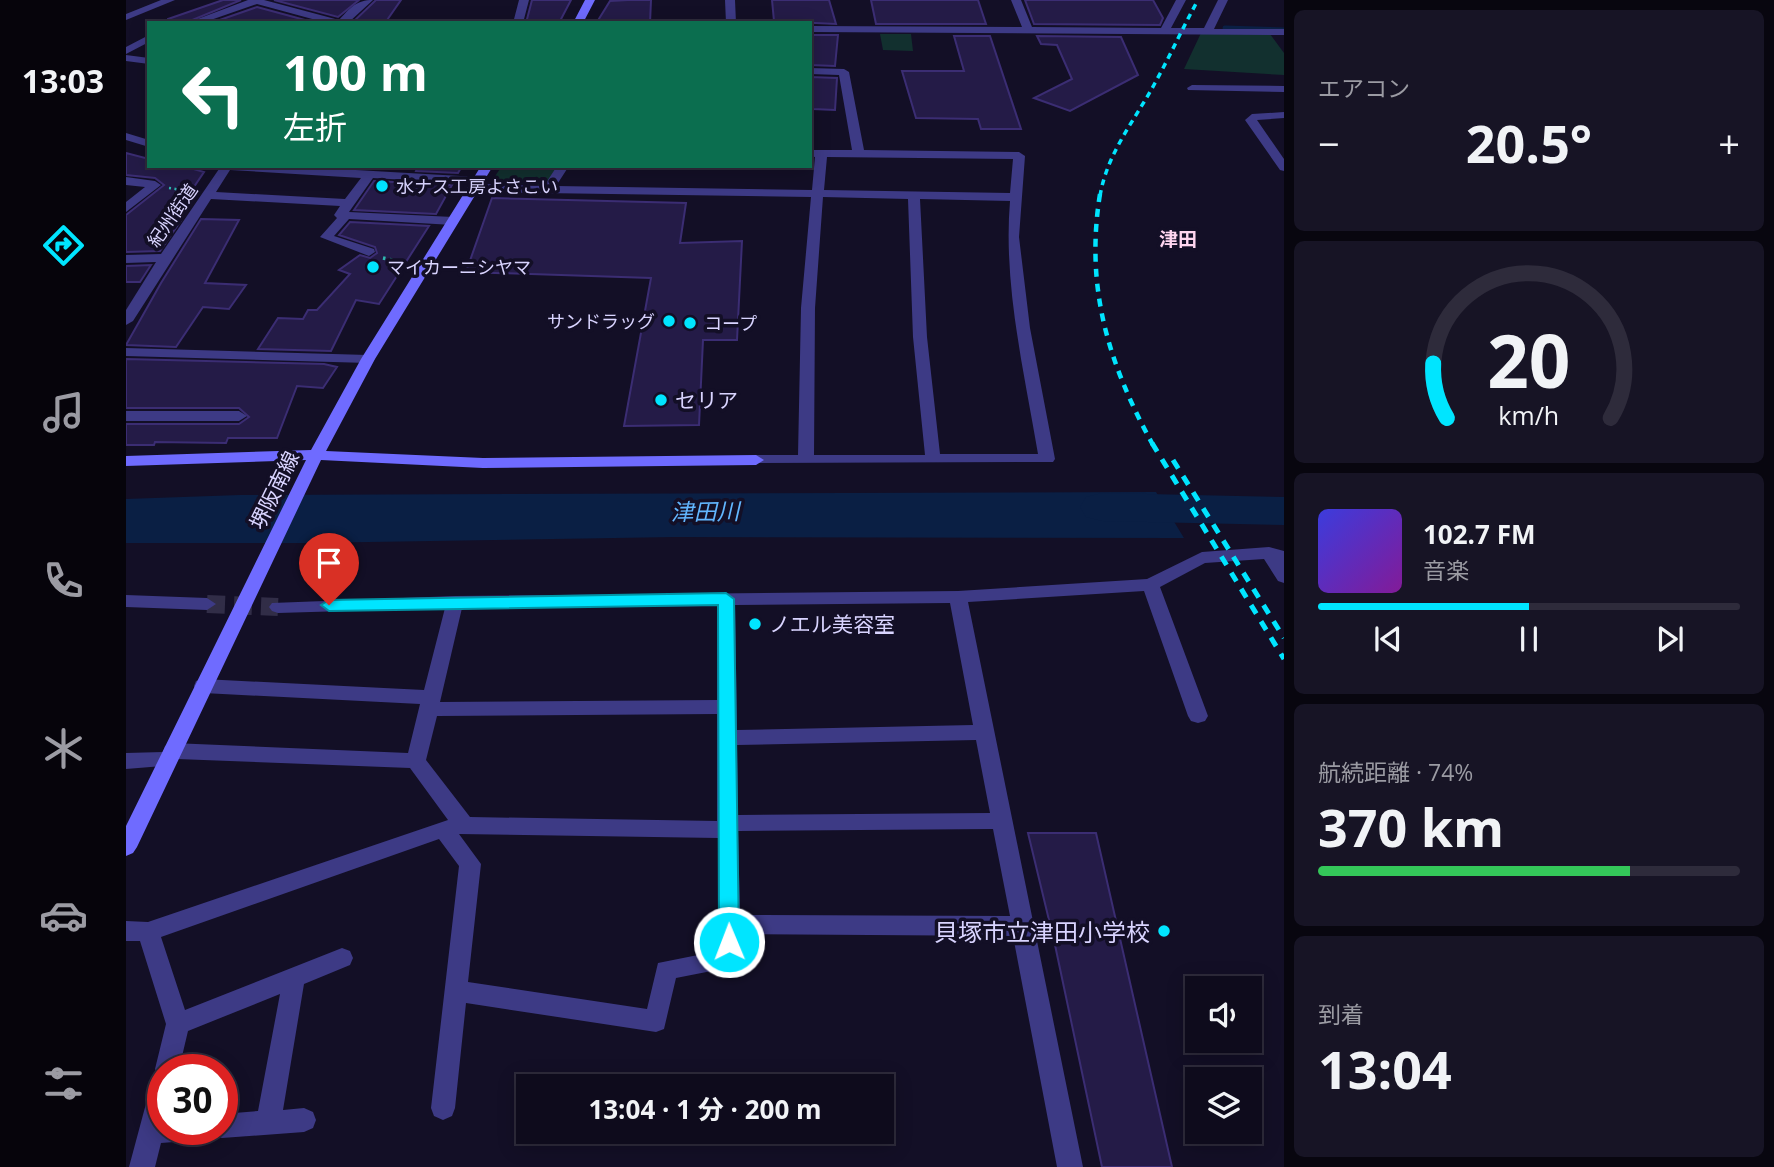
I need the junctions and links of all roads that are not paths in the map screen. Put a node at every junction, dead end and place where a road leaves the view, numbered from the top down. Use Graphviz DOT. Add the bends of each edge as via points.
graph roads {
  1 [pos="170,0"];
  2 [pos="256,0"];
  3 [pos="368,0"];
  4 [pos="524,0"];
  5 [pos="590,0"];
  6 [pos="730,0"];
  7 [pos="1016,0"];
  8 [pos="1181,0"];
  9 [pos="1223,0"];
  10 [pos="126,17"];
  11 [pos="198,21"];
  12 [pos="333,21"];
  13 [pos="342,21"];
  14 [pos="519,21"];
  15 [pos="579,21"];
  16 [pos="731,21"];
  17 [pos="812,29"];
  18 [pos="1028,30"];
  19 [pos="1165,30"];
  20 [pos="1208,30"];
  21 [pos="1284,32"];
  22 [pos="126,34"];
  23 [pos="147,38"];
  24 [pos="147,39"];
  25 [pos="126,51"];
  26 [pos="126,58"];
  27 [pos="147,61"];
  28 [pos="812,71"];
  29 [pos="1192,88"];
  30 [pos="1284,89"];
  31 [pos="1284,115"];
  32 [pos="126,136"];
  33 [pos="147,143"];
  34 [pos="816,154"];
  35 [pos="859,154"];
  36 [pos="1284,167"];
  37 [pos="223,168"];
  38 [pos="242,168"];
  39 [pos="485,168"];
  40 [pos="562,168"];
  41 [pos="369,175"];
  42 [pos="126,181"];
  43 [pos="476,185"];
  44 [pos="548,189"];
  45 [pos="816,194"];
  46 [pos="209,195"];
  47 [pos="914,195"];
  48 [pos="1017,197"];
  49 [pos="126,208"];
  50 [pos="346,209"];
  51 [pos="453,221"];
  52 [pos="369,252"];
  53 [pos="165,258"];
  54 [pos="126,259"];
  55 [pos="126,321"];
  56 [pos="126,352"];
  57 [pos="368,359"];
  58 [pos="126,416"];
  59 [pos="239,416"];
  60 [pos="316,455"];
  61 [pos="933,459"];
  62 [pos="756,460"];
  63 [pos="806,460"];
  64 [pos="126,461"];
  65 [pos="1276,555"];
  66 [pos="1284,576"];
  67 [pos="1150,585"];
  68 [pos="958,597"];
  69 [pos="726,599"];
  70 [pos="126,601"];
  71 [pos="455,602"];
  72 [pos="208,604"];
  73 [pos="278,607"];
  74 [pos="203,686"];
  75 [pos="432,703"];
  76 [pos="727,707"];
  77 [pos="1198,716"];
  78 [pos="984,733"];
  79 [pos="727,738"];
  80 [pos="170,755"];
  81 [pos="126,761"];
  82 [pos="416,761"];
  83 [pos="1002,821"];
  84 [pos="728,826"];
  85 [pos="454,827"];
  86 [pos="126,847"];
  87 [pos="729,924"];
  88 [pos="1022,926"];
  89 [pos="137,932"];
  90 [pos="342,958"];
  91 [pos="294,978"];
  92 [pos="456,990"];
  93 [pos="178,1024"];
  94 [pos="171,1054"];
  95 [pos="443,1108"];
  96 [pos="304,1120"];
  97 [pos="268,1123"];
  98 [pos="238,1125"];
  99 [pos="148,1145"];
  100 [pos="142,1167"];
  101 [pos="1070,1167"];
  1 -- 10 [label="street"];
  2 -- 11 [label="street"];
  2 -- 12 [label="street"];
  3 -- 13 [label="street"];
  4 -- 14 [label="street"];
  5 -- 15 [label="main road"];
  6 -- 16 [label="street"];
  7 -- 18 [label="street"];
  8 -- 19 [label="street"];
  9 -- 20 [label="street"];
  17 -- 18 [label="street"];
  18 -- 19 [label="street"];
  19 -- 20 [label="street"];
  20 -- 21 [label="street"];
  22 -- 23 [label="street"];
  24 -- 25 [label="street"];
  26 -- 27 [label="street"];
  28 -- 35 [label="street" via="844,72"];
  29 -- 30 [label="street"];
  31 -- 36 [label="street" via="1251,120"];
  32 -- 33 [label="street"];
  34 -- 35 [label="street"];
  34 -- 45 [label="street"];
  35 -- 48 [label="street" via="1019,156"];
  37 -- 46 [label="street, 紀州街道"];
  38 -- 41 [label="street"];
  39 -- 43 [label="main road, 堺阪南線"];
  40 -- 44 [label="street"];
  41 -- 43 [label="street"];
  41 -- 50 [label="street"];
  42 -- 49 [label="street" via="155,186"];
  43 -- 44 [label="street"];
  43 -- 51 [label="main road, 堺阪南線"];
  44 -- 45 [label="street"];
  45 -- 47 [label="street"];
  45 -- 63 [label="street" via="808,308"];
  46 -- 50 [label="street"];
  46 -- 53 [label="street, 紀州街道"];
  47 -- 48 [label="street"];
  47 -- 61 [label="street" via="920,337"];
  48 -- 61 [label="street" via="1013,237 1021,315 1047,459"];
  50 -- 51 [label="street"];
  50 -- 52 [label="street" via="326,237"];
  51 -- 57 [label="main road, 堺阪南線"];
  53 -- 54 [label="street"];
  53 -- 55 [label="street, 紀州街道"];
  56 -- 57 [label="street"];
  57 -- 60 [label="main road, 堺阪南線"];
  58 -- 59 [label="street"];
  60 -- 62 [label="main road" via="483,463"];
  60 -- 64 [label="main road"];
  60 -- 74 [label="main road, 堺阪南線"];
  61 -- 63 [label="street"];
  62 -- 63 [label="street"];
  65 -- 66 [label="street"];
  65 -- 67 [label="street" via="1202,558"];
  67 -- 68 [label="street"];
  67 -- 77 [label="street"];
  68 -- 69 [label="street"];
  68 -- 78 [label="street"];
  69 -- 71 [label="street"];
  69 -- 76 [label="street"];
  70 -- 72 [label="street"];
  71 -- 73 [label="street"];
  71 -- 75 [label="street"];
  74 -- 75 [label="street"];
  74 -- 80 [label="main road, 堺阪南線"];
  75 -- 76 [label="street"];
  75 -- 82 [label="street"];
  76 -- 79 [label="street"];
  78 -- 79 [label="street"];
  78 -- 83 [label="street"];
  79 -- 84 [label="street"];
  80 -- 81 [label="street"];
  80 -- 82 [label="street"];
  80 -- 86 [label="main road, 堺阪南線"];
  82 -- 85 [label="street"];
  83 -- 84 [label="street"];
  83 -- 88 [label="street"];
  84 -- 85 [label="street"];
  84 -- 87 [label="street"];
  85 -- 89 [label="street"];
  85 -- 92 [label="street" via="470,864"];
  87 -- 88 [label="street"];
  87 -- 92 [label="street" via="729,959 666,970 656,1021"];
  88 -- 101 [label="street"];
  89 -- 93 [label="street"];
  90 -- 91 [label="street"];
  91 -- 93 [label="street"];
  91 -- 97 [label="street"];
  92 -- 95 [label="street"];
  93 -- 94 [label="street"];
  96 -- 97 [label="street"];
  97 -- 98 [label="street"];
  99 -- 100 [label="street"];
}
